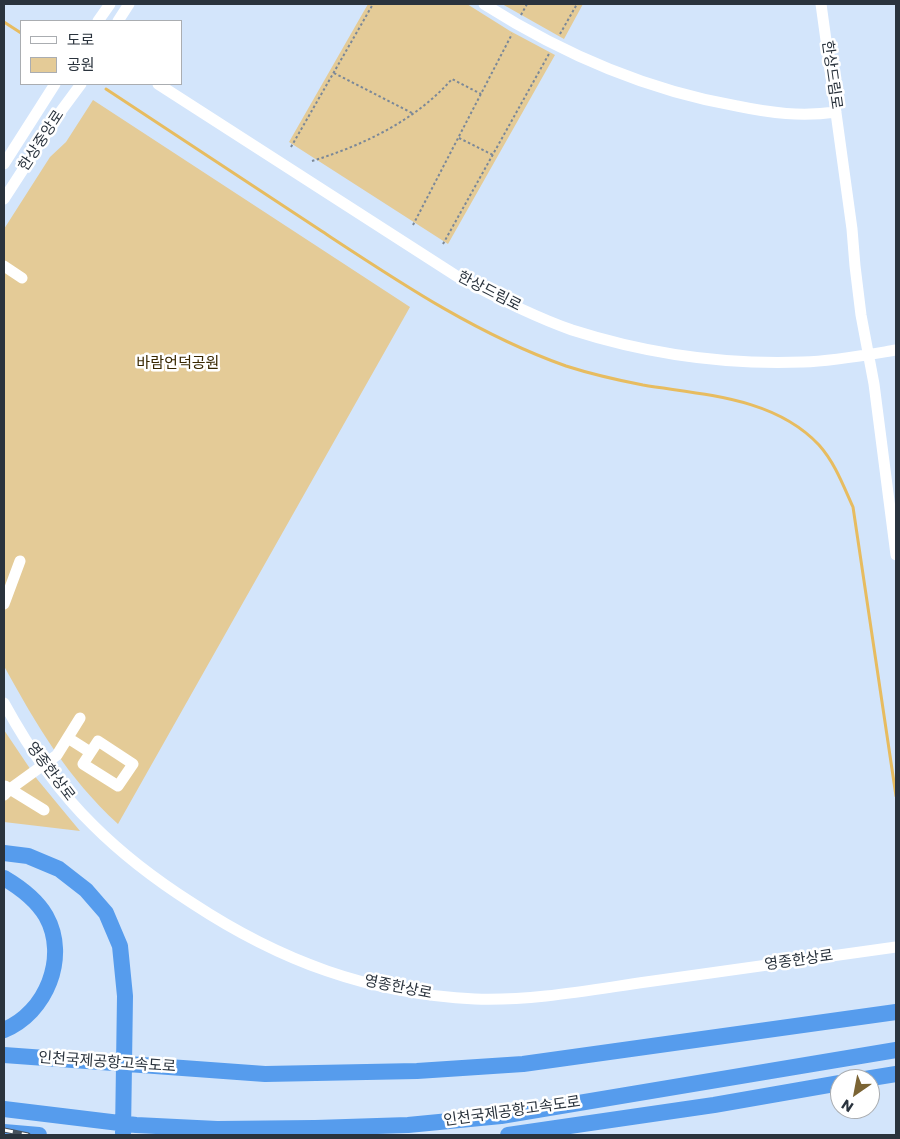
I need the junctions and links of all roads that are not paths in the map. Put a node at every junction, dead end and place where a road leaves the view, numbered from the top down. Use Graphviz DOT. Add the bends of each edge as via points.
graph roads {
  1 [pos="110,4"];
  2 [pos="129,4"];
  3 [pos="484,4"];
  4 [pos="821,4"];
  5 [pos="99,20"];
  6 [pos="119,20"];
  7 [pos="54,85"];
  8 [pos="80,85"];
  9 [pos="160,85"];
  10 [pos="836,112"];
  11 [pos="4,164"];
  12 [pos="4,199"];
  13 [pos="4,266"];
  14 [pos="22,278"];
  15 [pos="896,350"];
  16 [pos="868,355"];
  17 [pos="896,555"];
  18 [pos="20,561"];
  19 [pos="4,604"];
  20 [pos="4,703"];
  21 [pos="80,718"];
  22 [pos="68,738"];
  23 [pos="90,752"];
  24 [pos="43,765"];
  25 [pos="6,790"];
  26 [pos="44,810"];
  27 [pos="4,852"];
  28 [pos="4,878"];
  29 [pos="896,947"];
  30 [pos="896,1012"];
  31 [pos="4,1030"];
  32 [pos="896,1050"];
  33 [pos="4,1055"];
  34 [pos="896,1074"];
  35 [pos="880,1077"];
  36 [pos="830,1085"];
  37 [pos="714,1105"];
  38 [pos="4,1109"];
  39 [pos="4,1132"];
  40 [pos="39,1135"];
  41 [pos="123,1135"];
  42 [pos="508,1135"];
  43 [pos="591,1135"];
  1 -- 5 [label="street"];
  2 -- 6 [label="street"];
  3 -- 10 [label="street" via="586,60 667,90 775,113 799,116"];
  4 -- 10 [label="street, 한상드림로"];
  7 -- 11 [label="street, 한상중앙로"];
  8 -- 12 [label="street, 한상중앙로"];
  9 -- 16 [label="street, 한상드림로" via="458,277 570,329 617,344 713,360 804,362"];
  10 -- 16 [label="street, 한상드림로"];
  13 -- 14 [label="street"];
  15 -- 16 [label="street, 한상드림로"];
  16 -- 17 [label="street, 한상드림로"];
  18 -- 19 [label="street"];
  20 -- 24 [label="street, 영종한상로"];
  21 -- 22 [label="street"];
  22 -- 23 [label="street"];
  22 -- 24 [label="street" via="58,755"];
  24 -- 25 [label="street"];
  24 -- 29 [label="street, 영종한상로" via="62,791 121,852 218,920 301,962 400,991 478,999 547,996"];
  25 -- 26 [label="street"];
  27 -- 41 [label="highway" via="28,856 59,869 86,890 106,913 120,946 125,996"];
  28 -- 31 [label="highway" via="21,888 47,918 55,955 52,977 43,996 32,1010"];
  30 -- 33 [label="highway, 인천국제공항고속도로" via="523,1064 417,1071 265,1074"];
  32 -- 38 [label="highway, 인천국제공항고속도로" via="501,1116 408,1124 218,1129 136,1125"];
  34 -- 35 [label="highway"];
  36 -- 37 [label="highway, 인천국제공항고속도로"];
  37 -- 42 [label="highway, 인천국제공항고속도로"];
  37 -- 43 [label="highway, 인천국제공항고속도로"];
  39 -- 40 [label="highway"];
}
